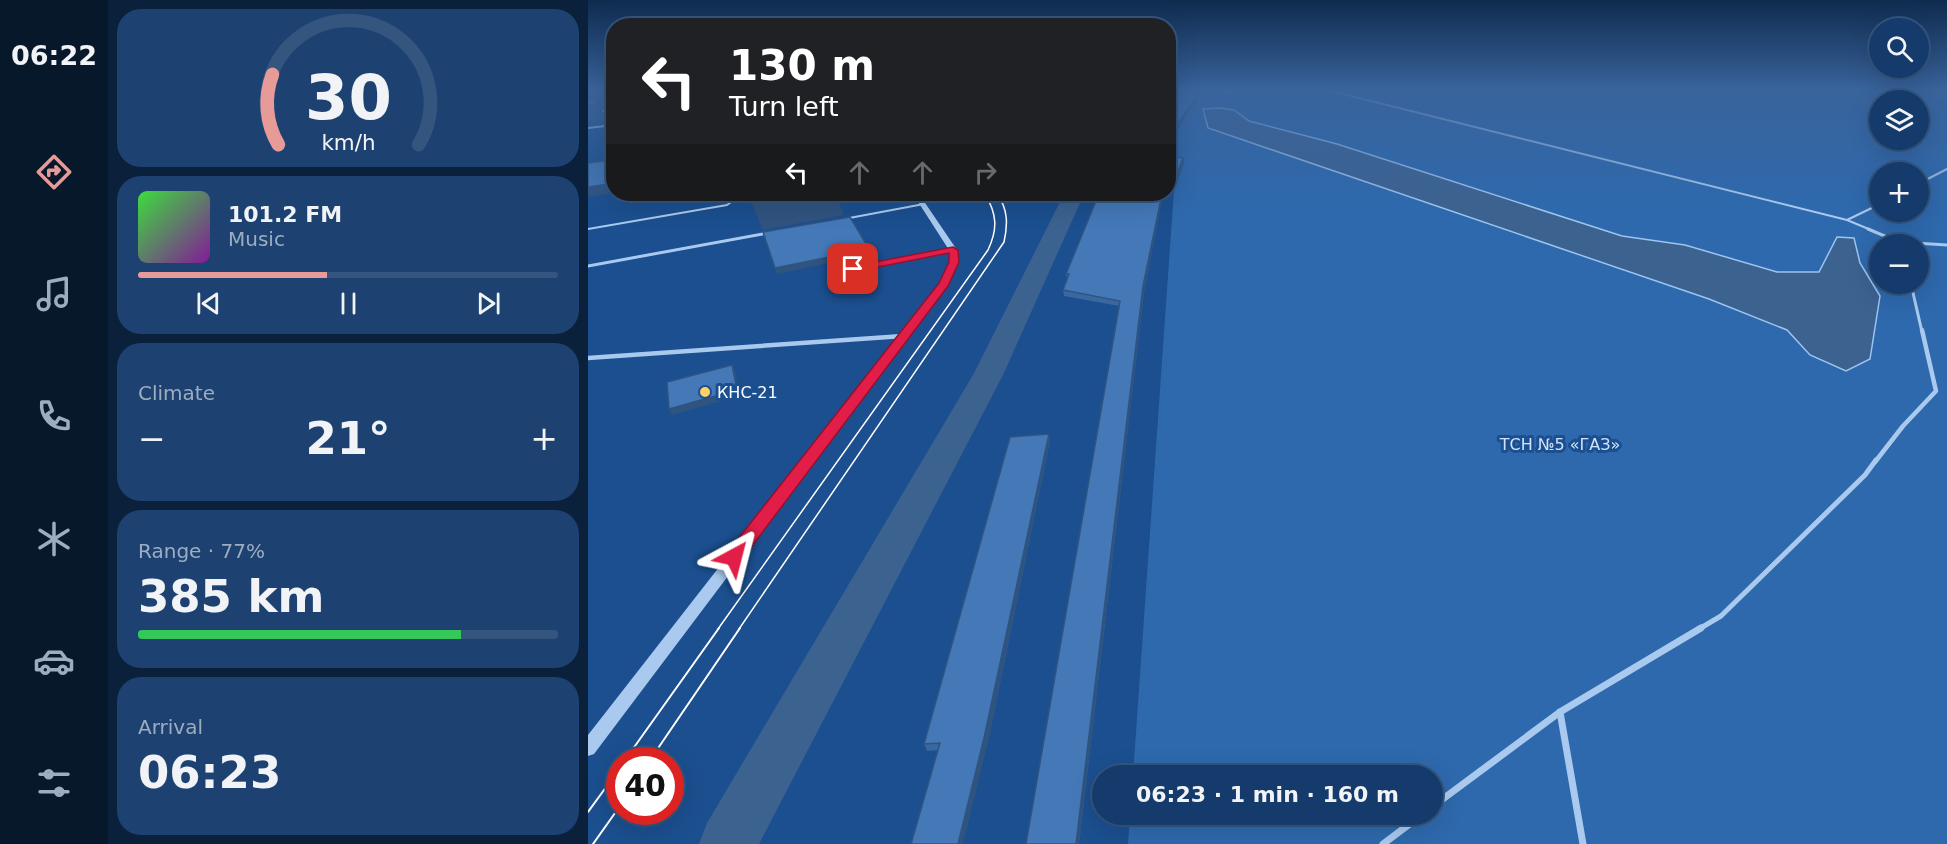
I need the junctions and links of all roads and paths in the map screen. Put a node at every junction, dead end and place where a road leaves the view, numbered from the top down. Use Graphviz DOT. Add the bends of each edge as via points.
graph roads {
  1 [pos="1481,128"];
  2 [pos="1947,169"];
  3 [pos="1929,178"];
  4 [pos="732,201"];
  5 [pos="922,201"];
  6 [pos="924,204"];
  7 [pos="1869,209"];
  8 [pos="836,220"];
  9 [pos="1847,220"];
  10 [pos="588,229"];
  11 [pos="769,233"];
  12 [pos="1879,234"];
  13 [pos="1947,238"];
  14 [pos="1929,243"];
  15 [pos="1939,243"];
  16 [pos="1947,245"];
  17 [pos="953,250"];
  18 [pos="588,266"];
  19 [pos="833,273"];
  20 [pos="1913,294"];
  21 [pos="905,336"];
  22 [pos="588,358"];
  23 [pos="1560,712"];
  24 [pos="588,748"];
  25 [pos="1443,799"];
  26 [pos="1408,825"];
  27 [pos="1383,844"];
  28 [pos="1583,844"];
  1 -- 9 [label="lane"];
  2 -- 3 [label="lane"];
  4 -- 10 [label="lane"];
  5 -- 6 [label="street"];
  6 -- 8 [label="lane"];
  6 -- 17 [label="street"];
  7 -- 9 [label="lane"];
  9 -- 12 [label="lane"];
  11 -- 18 [label="lane"];
  13 -- 15 [label="lane"];
  14 -- 15 [label="lane"];
  15 -- 16 [label="lane"];
  17 -- 19 [label="lane"];
  17 -- 21 [label="street" via="954,262 944,284"];
  20 -- 23 [label="lane" via="1936,391 1865,475 1721,616"];
  21 -- 22 [label="lane"];
  21 -- 24 [label="street"];
  23 -- 25 [label="lane"];
  23 -- 28 [label="lane"];
  26 -- 27 [label="lane"];
}
